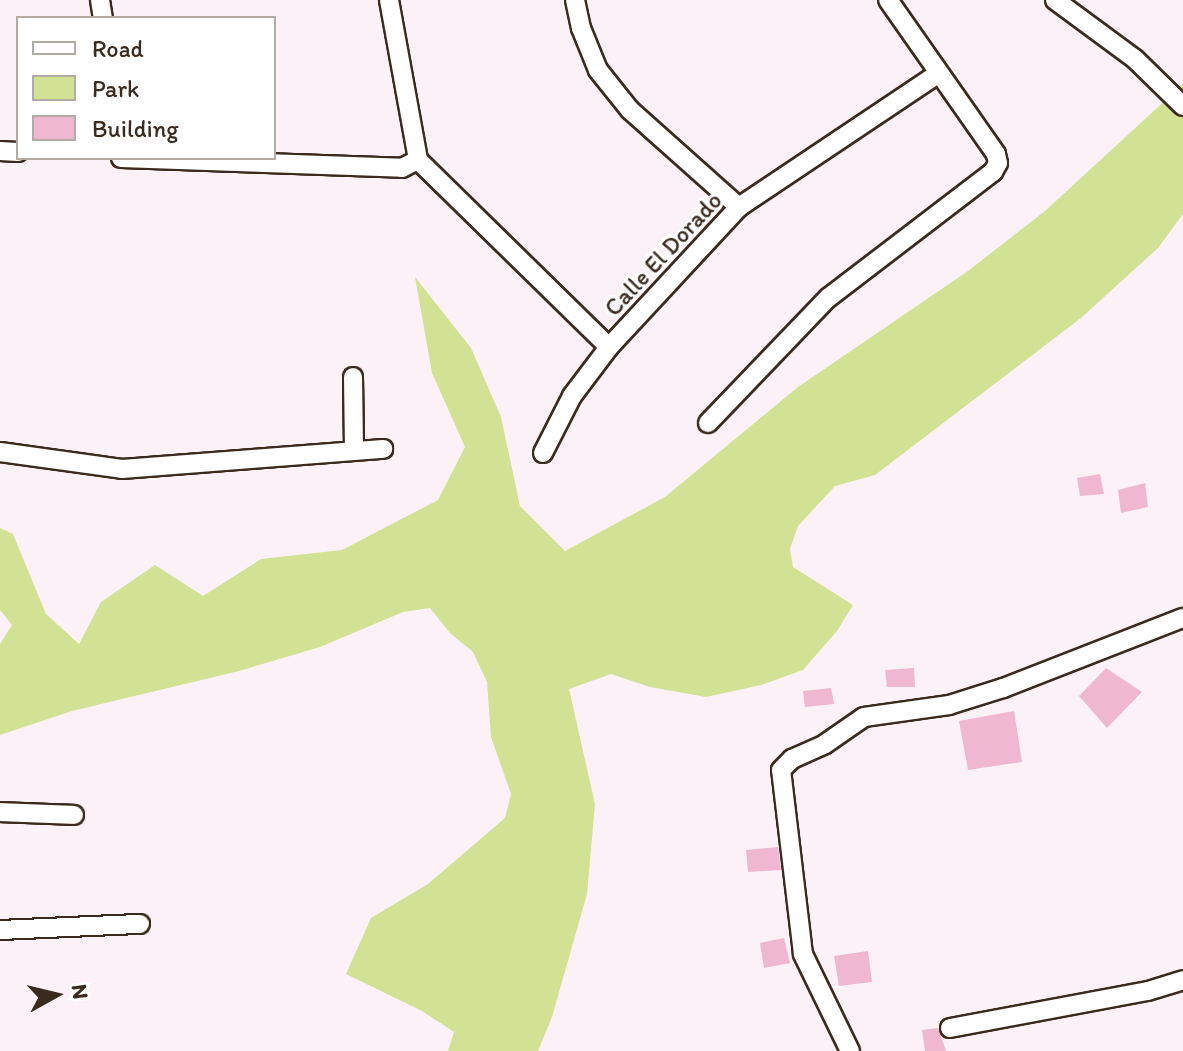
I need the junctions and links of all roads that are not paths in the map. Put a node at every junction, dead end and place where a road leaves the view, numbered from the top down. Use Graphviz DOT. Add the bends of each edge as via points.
graph roads {
  1 [pos="389,0"];
  2 [pos="575,0"];
  3 [pos="888,0"];
  4 [pos="1055,0"];
  5 [pos="938,74"];
  6 [pos="1183,106"];
  7 [pos="186,160"];
  8 [pos="418,160"];
  9 [pos="739,207"];
  10 [pos="609,347"];
  11 [pos="353,377"];
  12 [pos="708,423"];
  13 [pos="383,449"];
  14 [pos="354,451"];
  15 [pos="0,452"];
  16 [pos="543,453"];
  17 [pos="1183,618"];
  18 [pos="0,812"];
  19 [pos="74,815"];
  20 [pos="140,924"];
  21 [pos="0,930"];
  22 [pos="1183,980"];
  23 [pos="950,1028"];
  24 [pos="850,1051"];
  1 -- 8 [label="street"];
  2 -- 9 [label="street" via="598,70 630,110"];
  3 -- 5 [label="street"];
  4 -- 6 [label="street" via="1135,59"];
  5 -- 9 [label="street, Calle El Dorado"];
  5 -- 12 [label="street" via="996,154 993,172 828,298"];
  7 -- 8 [label="street" via="402,168"];
  8 -- 10 [label="street"];
  9 -- 10 [label="street, Calle El Dorado"];
  10 -- 16 [label="street, Calle El Dorado" via="572,396"];
  11 -- 14 [label="street"];
  13 -- 14 [label="street"];
  14 -- 15 [label="street" via="122,469"];
  17 -- 24 [label="street" via="949,705 864,717 781,770 803,954"];
  18 -- 19 [label="street"];
  20 -- 21 [label="street"];
  22 -- 23 [label="street"];
}
